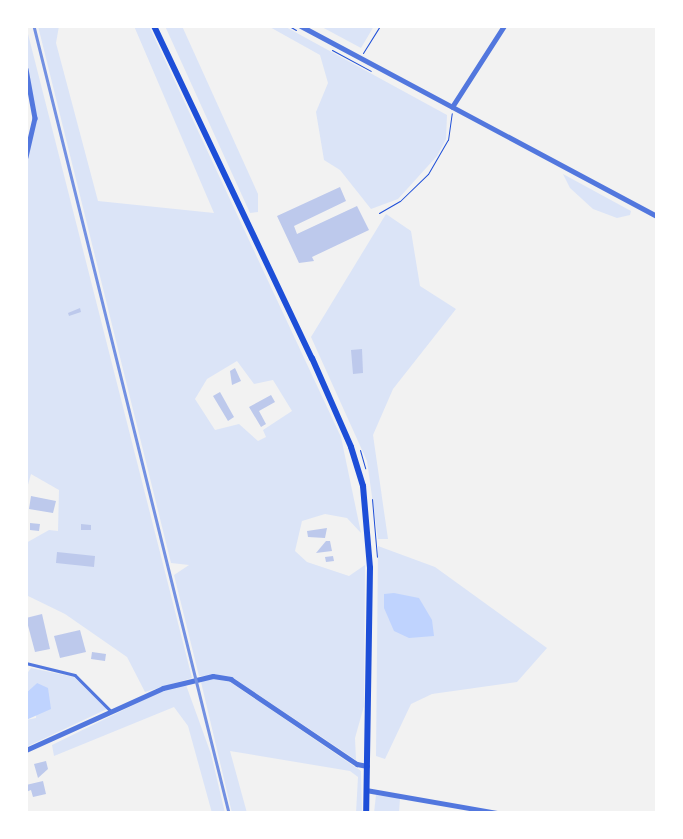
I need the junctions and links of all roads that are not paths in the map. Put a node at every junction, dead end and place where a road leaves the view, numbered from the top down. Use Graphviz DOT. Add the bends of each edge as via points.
graph roads {
  1 [pos="154,26"];
  2 [pos="301,26"];
  3 [pos="504,26"];
  4 [pos="26,69"];
  5 [pos="452,107"];
  6 [pos="26,157"];
  7 [pos="657,216"];
  8 [pos="26,663"];
  9 [pos="112,711"];
  10 [pos="26,750"];
  11 [pos="367,766"];
  12 [pos="366,790"];
  13 [pos="366,813"];
  14 [pos="498,813"];
  1 -- 11 [label="main road" via="355,460 370,540"];
  2 -- 5 [label="street"];
  3 -- 5 [label="street"];
  4 -- 6 [label="street" via="35,118"];
  5 -- 7 [label="street"];
  8 -- 9 [label="lane" via="74,675"];
  9 -- 10 [label="street"];
  9 -- 11 [label="street" via="179,684 213,676 231,679 358,764"];
  11 -- 12 [label="main road"];
  12 -- 13 [label="main road"];
  12 -- 14 [label="street"];
}
